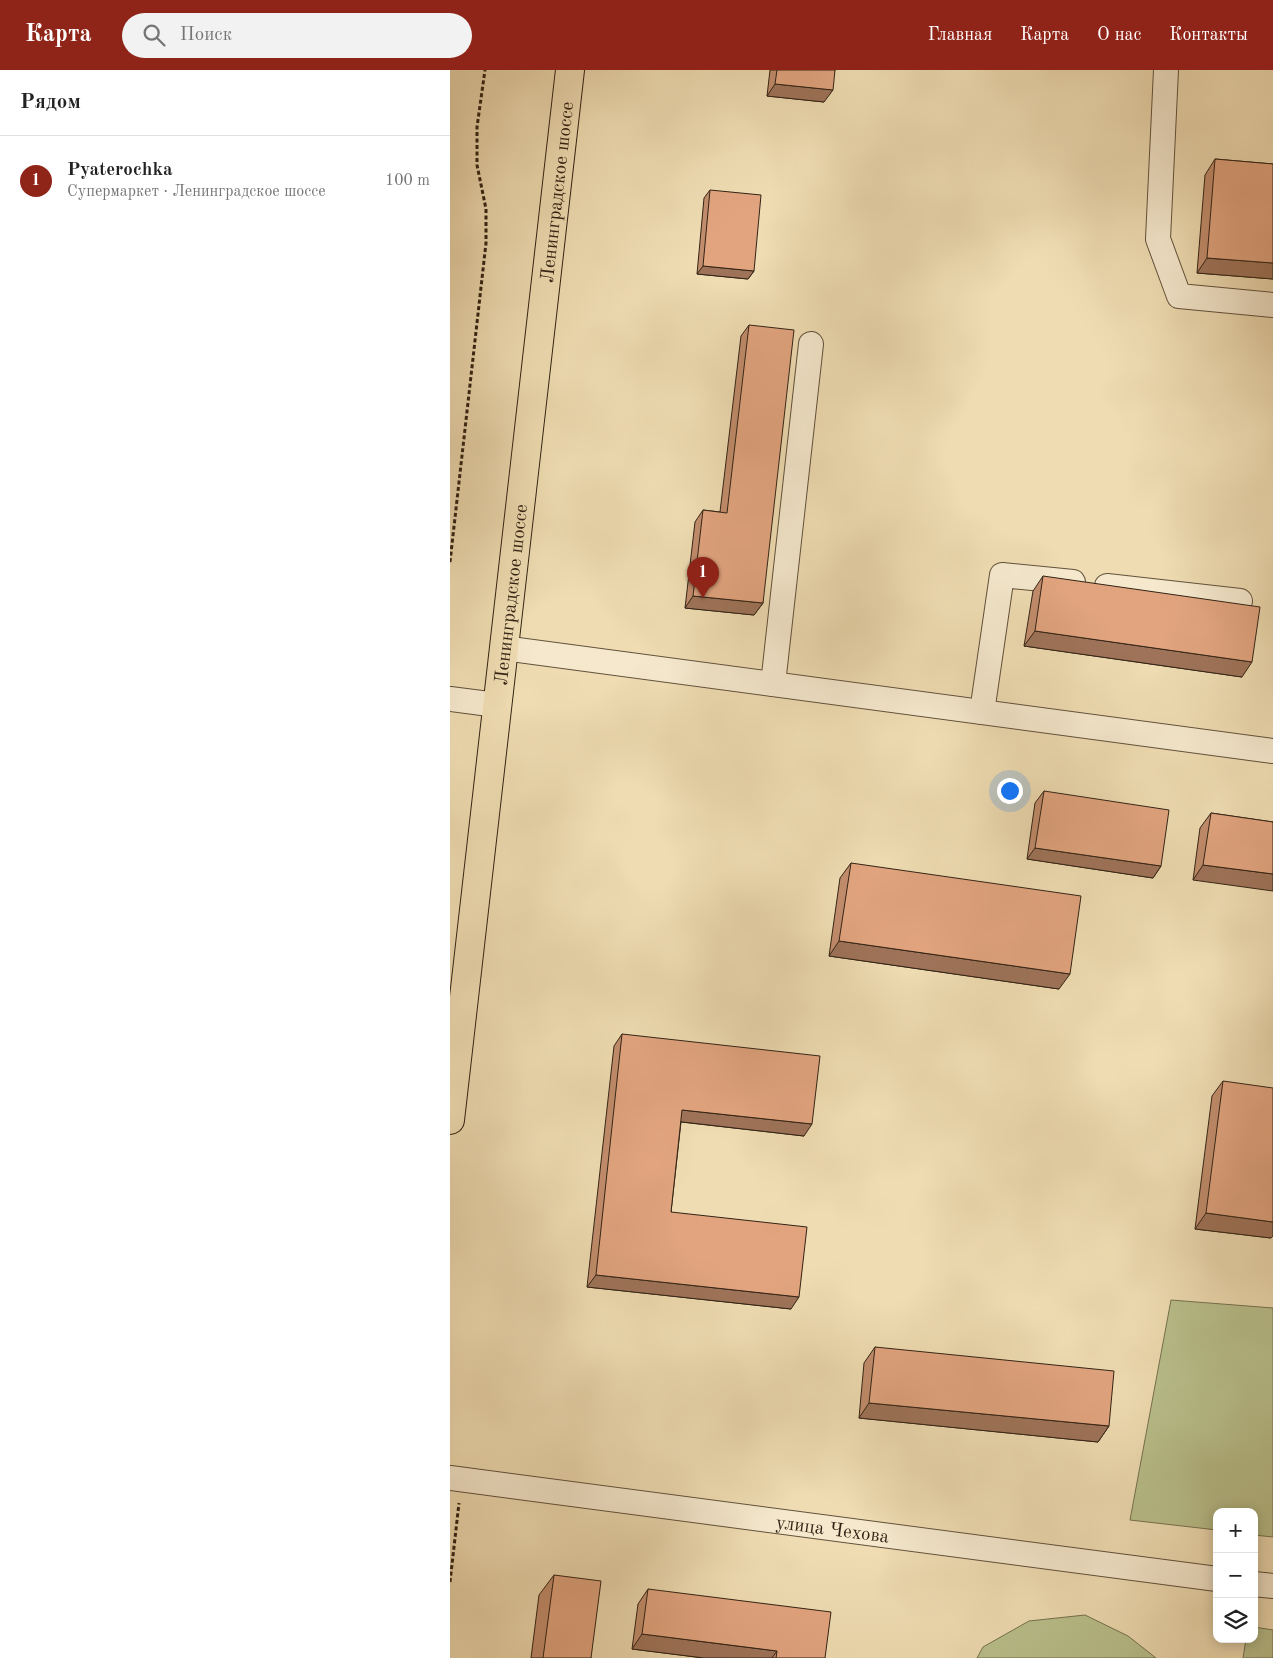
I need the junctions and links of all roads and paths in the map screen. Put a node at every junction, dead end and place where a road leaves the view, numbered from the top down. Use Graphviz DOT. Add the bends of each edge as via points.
graph roads {
  1 [pos="485,70"];
  2 [pos="570,70"];
  3 [pos="1166,70"];
  4 [pos="1273,305"];
  5 [pos="812,344"];
  6 [pos="450,562"];
  7 [pos="1240,601"];
  8 [pos="504,648"];
  9 [pos="773,684"];
  10 [pos="450,699"];
  11 [pos="497,705"];
  12 [pos="982,712"];
  13 [pos="1273,751"];
  14 [pos="454,1055"];
  15 [pos="450,1120"];
  16 [pos="456,1479"];
  17 [pos="1213,1578"];
  18 [pos="450,1582"];
  19 [pos="1258,1584"];
  20 [pos="1273,1586"];
  1 -- 6 [label="path" via="477,127 477,165 486,209 486,243"];
  2 -- 8 [label="main road, Ленинградское шоссе"];
  3 -- 4 [label="street" via="1158,239 1179,296"];
  5 -- 9 [label="street"];
  7 -- 12 [label="street" via="1002,575"];
  8 -- 9 [label="street"];
  8 -- 11 [label="main road, Ленинградское шоссе"];
  9 -- 12 [label="street"];
  10 -- 11 [label="street"];
  11 -- 14 [label="main road, Ленинградское шоссе"];
  12 -- 13 [label="street"];
  14 -- 15 [label="main road, Ленинградское шоссе"];
  16 -- 17 [label="street, улица Чехова"];
  16 -- 18 [label="path"];
  19 -- 20 [label="street"];
}
